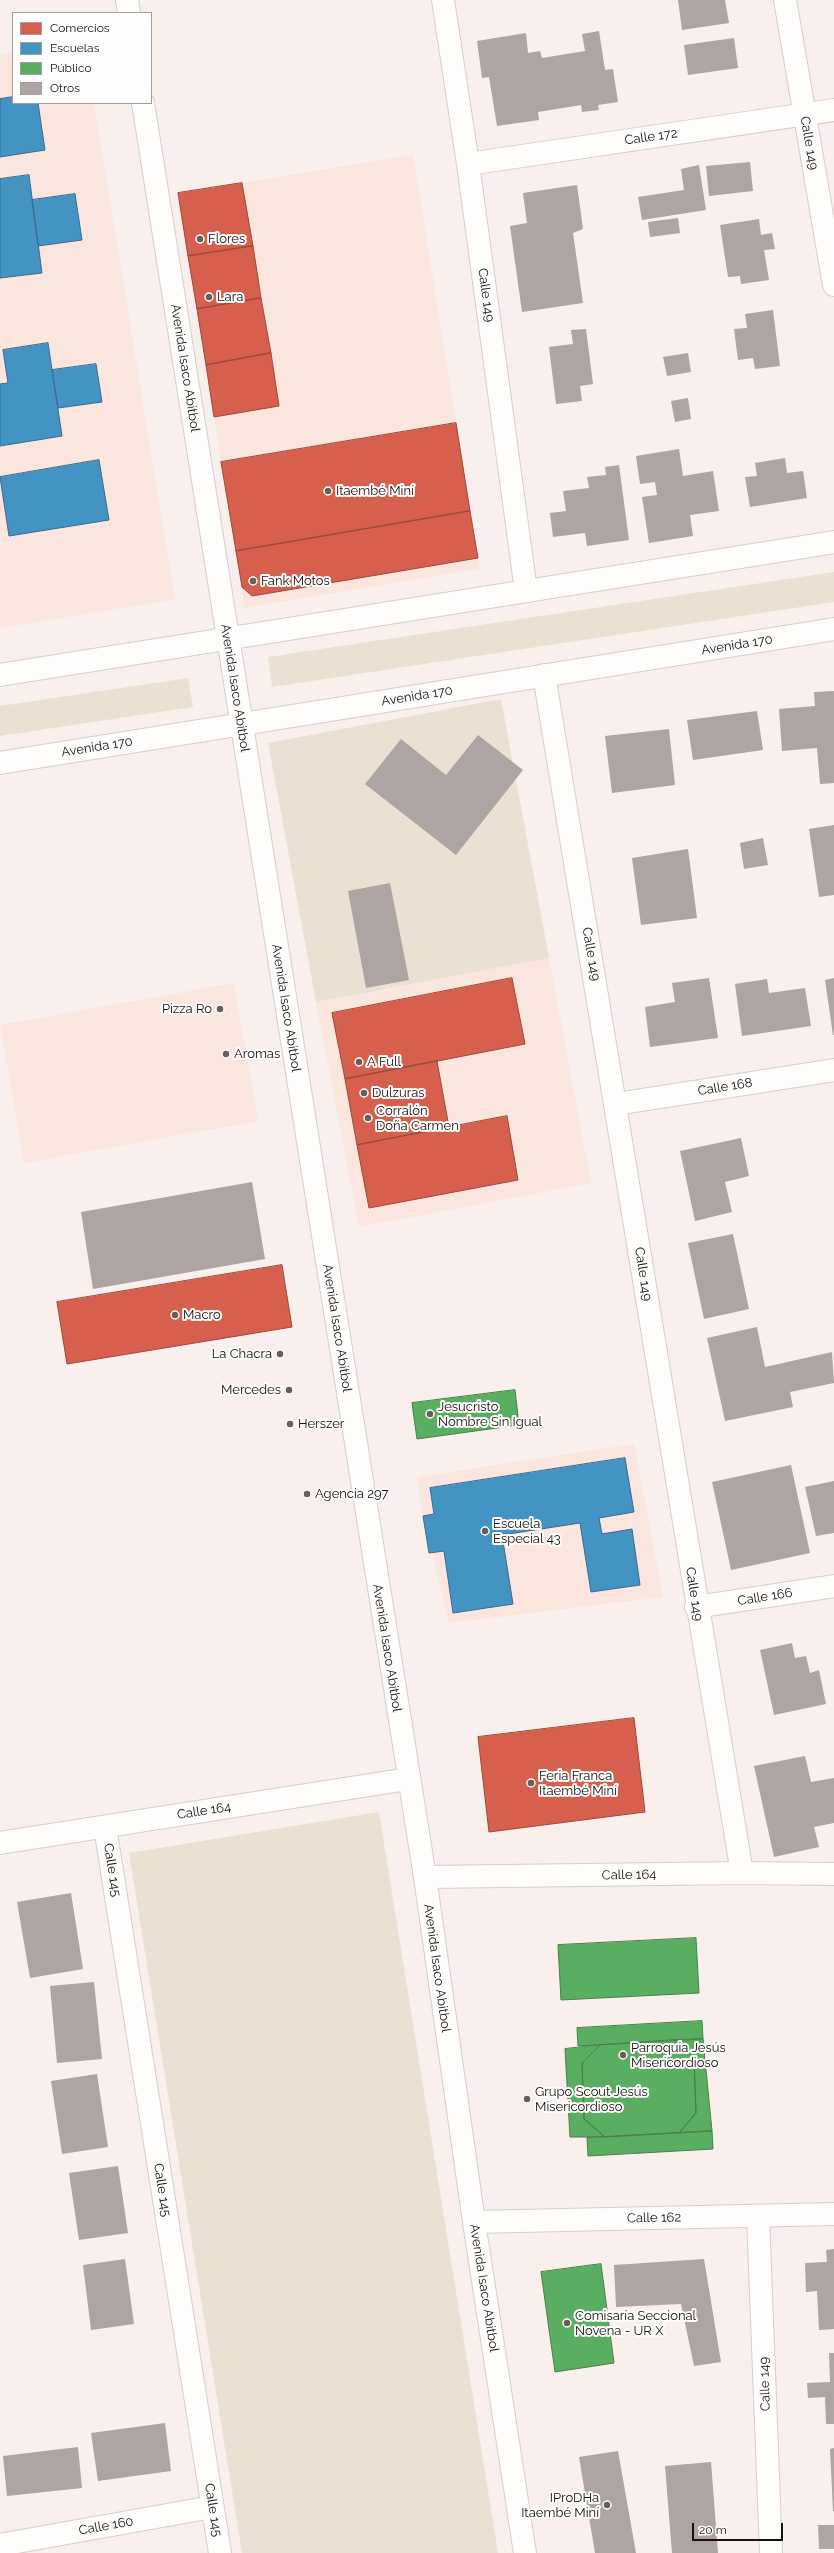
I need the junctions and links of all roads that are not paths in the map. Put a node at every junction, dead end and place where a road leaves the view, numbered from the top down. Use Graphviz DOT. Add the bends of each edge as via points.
graph roads {
  1 [pos="127,0"];
  2 [pos="442,0"];
  3 [pos="785,0"];
  4 [pos="129,12"];
  5 [pos="143,104"];
  6 [pos="834,110"];
  7 [pos="804,114"];
  8 [pos="468,164"];
  9 [pos="834,285"];
  10 [pos="834,542"];
  11 [pos="526,591"];
  12 [pos="834,629"];
  13 [pos="228,639"];
  14 [pos="544,675"];
  15 [pos="0,676"];
  16 [pos="241,725"];
  17 [pos="0,763"];
  18 [pos="834,1070"];
  19 [pos="616,1104"];
  20 [pos="834,1586"];
  21 [pos="696,1607"];
  22 [pos="408,1779"];
  23 [pos="105,1827"];
  24 [pos="0,1843"];
  25 [pos="742,1873"];
  26 [pos="834,1874"];
  27 [pos="425,1877"];
  28 [pos="834,2214"];
  29 [pos="758,2216"];
  30 [pos="474,2222"];
  31 [pos="212,2507"];
  32 [pos="0,2545"];
  33 [pos="220,2553"];
  34 [pos="525,2553"];
  35 [pos="772,2553"];
  1 -- 4 [label="street"];
  2 -- 8 [label="street, Calle 149"];
  3 -- 7 [label="street, Calle 149"];
  5 -- 13 [label="street, Avenida Isaco Abitbol"];
  6 -- 7 [label="street, Calle 172"];
  7 -- 8 [label="street, Calle 172"];
  7 -- 9 [label="street, Calle 149"];
  8 -- 11 [label="street, Calle 149"];
  10 -- 11 [label="street"];
  11 -- 13 [label="street"];
  12 -- 14 [label="street, Avenida 170"];
  13 -- 15 [label="street"];
  13 -- 16 [label="street, Avenida Isaco Abitbol"];
  14 -- 16 [label="street, Avenida 170"];
  14 -- 19 [label="street, Calle 149"];
  16 -- 17 [label="street, Avenida 170"];
  16 -- 22 [label="street, Avenida Isaco Abitbol"];
  18 -- 19 [label="street, Calle 168"];
  19 -- 21 [label="street, Calle 149"];
  20 -- 21 [label="street, Calle 166"];
  21 -- 25 [label="street, Calle 149"];
  22 -- 23 [label="street, Calle 164"];
  22 -- 27 [label="street, Avenida Isaco Abitbol"];
  23 -- 24 [label="street, Calle 164"];
  23 -- 31 [label="street, Calle 145"];
  25 -- 26 [label="street, Calle 164"];
  25 -- 27 [label="street, Calle 164"];
  27 -- 30 [label="street, Avenida Isaco Abitbol"];
  28 -- 29 [label="street, Calle 162"];
  29 -- 30 [label="street, Calle 162"];
  29 -- 35 [label="street, Calle 149"];
  30 -- 34 [label="street, Avenida Isaco Abitbol"];
  31 -- 32 [label="street, Calle 160"];
  31 -- 33 [label="street, Calle 145"];
}
